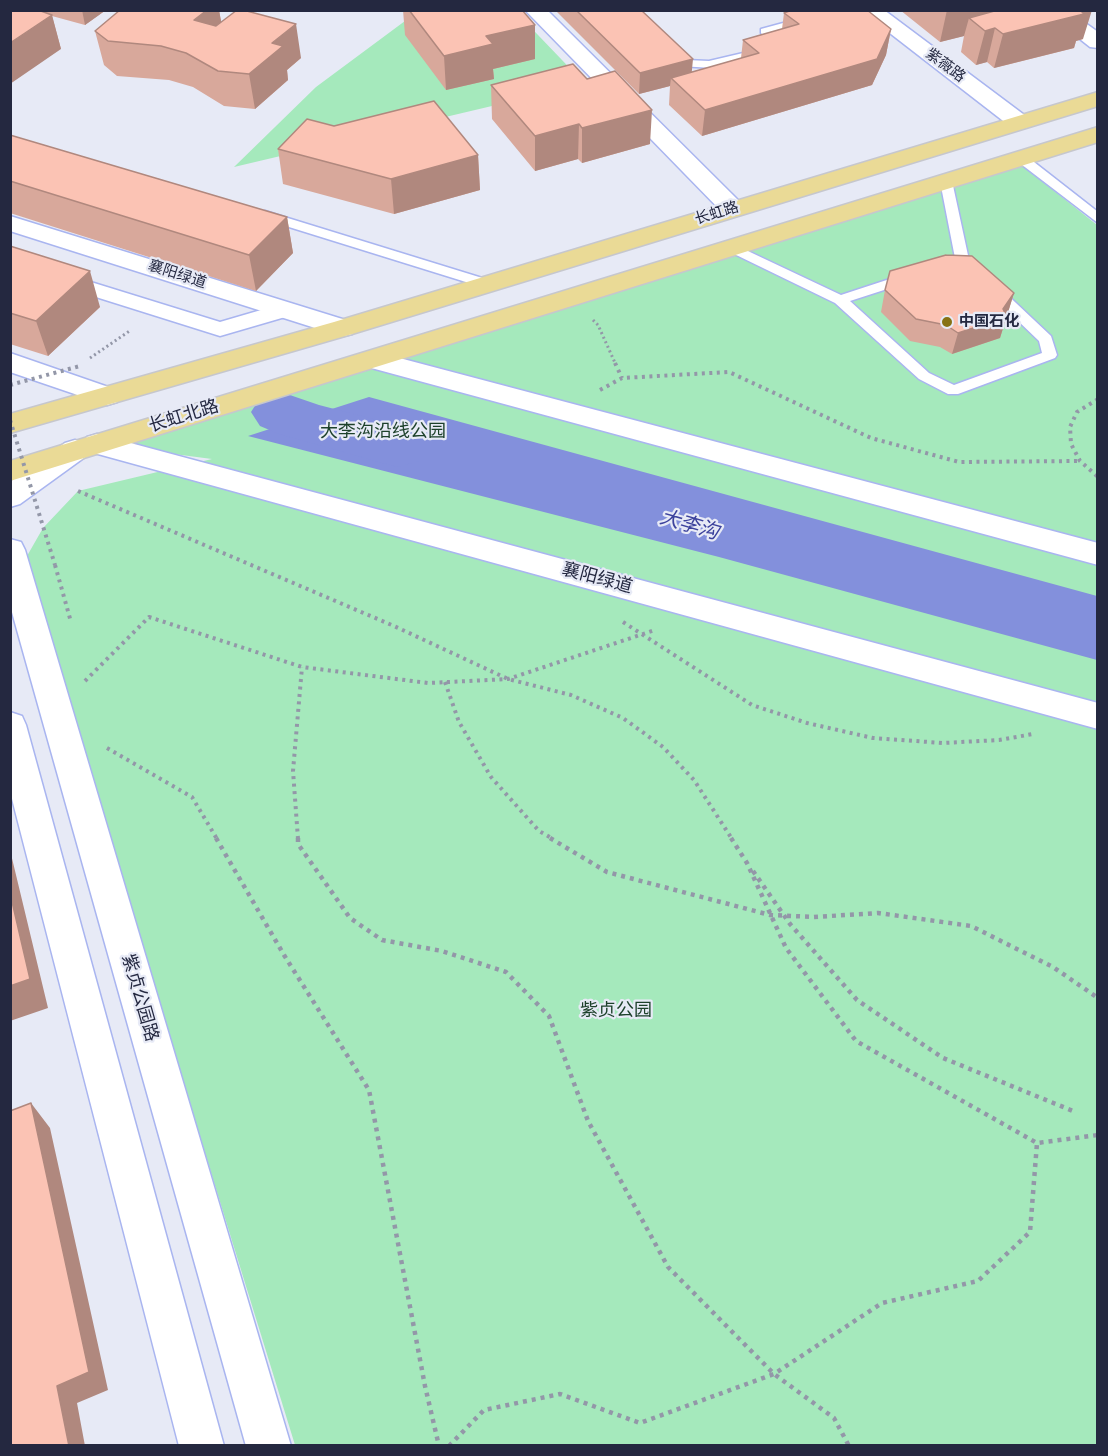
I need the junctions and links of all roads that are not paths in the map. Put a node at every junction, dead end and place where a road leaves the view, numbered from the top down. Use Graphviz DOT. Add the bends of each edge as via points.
graph roads {
  1 [pos="535,10"];
  2 [pos="779,10"];
  3 [pos="846,10"];
  4 [pos="870,10"];
  5 [pos="1053,10"];
  6 [pos="795,24"];
  7 [pos="658,40"];
  8 [pos="1098,42"];
  9 [pos="1098,99"];
  10 [pos="1019,122"];
  11 [pos="1098,134"];
  12 [pos="1022,158"];
  13 [pos="946,181"];
  14 [pos="734,209"];
  15 [pos="249,210"];
  16 [pos="1098,219"];
  17 [pos="10,223"];
  18 [pos="733,248"];
  19 [pos="10,263"];
  20 [pos="971,268"];
  21 [pos="487,284"];
  22 [pos="840,300"];
  23 [pos="285,310"];
  24 [pos="339,329"];
  25 [pos="10,362"];
  26 [pos="366,362"];
  27 [pos="115,393"];
  28 [pos="10,422"];
  29 [pos="86,447"];
  30 [pos="10,471"];
  31 [pos="10,497"];
  32 [pos="10,550"];
  33 [pos="1098,554"];
  34 [pos="1098,716"];
  35 [pos="10,724"];
  36 [pos="202,1446"];
  37 [pos="269,1446"];
  1 -- 14 [label="street"];
  2 -- 6 [label="lane"];
  3 -- 6 [label="lane"];
  4 -- 10 [label="street, 紫薇路"];
  5 -- 8 [label="street"];
  6 -- 7 [label="lane" via="765,32 781,47 709,65 683,63"];
  9 -- 10 [label="highway, 长虹路"];
  10 -- 14 [label="highway, 长虹路"];
  11 -- 12 [label="highway"];
  12 -- 13 [label="highway"];
  12 -- 16 [label="lane"];
  13 -- 18 [label="highway"];
  13 -- 20 [label="lane"];
  14 -- 21 [label="highway, 长虹路"];
  15 -- 21 [label="lane"];
  17 -- 23 [label="street, 襄阳绿道"];
  18 -- 22 [label="lane"];
  18 -- 26 [label="highway"];
  19 -- 23 [label="street" via="220,329"];
  20 -- 22 [label="lane"];
  20 -- 22 [label="lane" via="1046,339 1050,355 953,391 924,376"];
  21 -- 24 [label="highway, 长虹路"];
  23 -- 24 [label="street, 襄阳绿道"];
  24 -- 27 [label="highway"];
  25 -- 27 [label="street"];
  26 -- 29 [label="highway, 长虹北路"];
  26 -- 33 [label="street" via="562,410"];
  27 -- 28 [label="highway"];
  29 -- 30 [label="highway, 长虹北路"];
  29 -- 31 [label="street" via="34,477"];
  29 -- 34 [label="street, 襄阳绿道" via="678,601"];
  32 -- 37 [label="street, 紫贞公园路"];
  35 -- 36 [label="street"];
}
